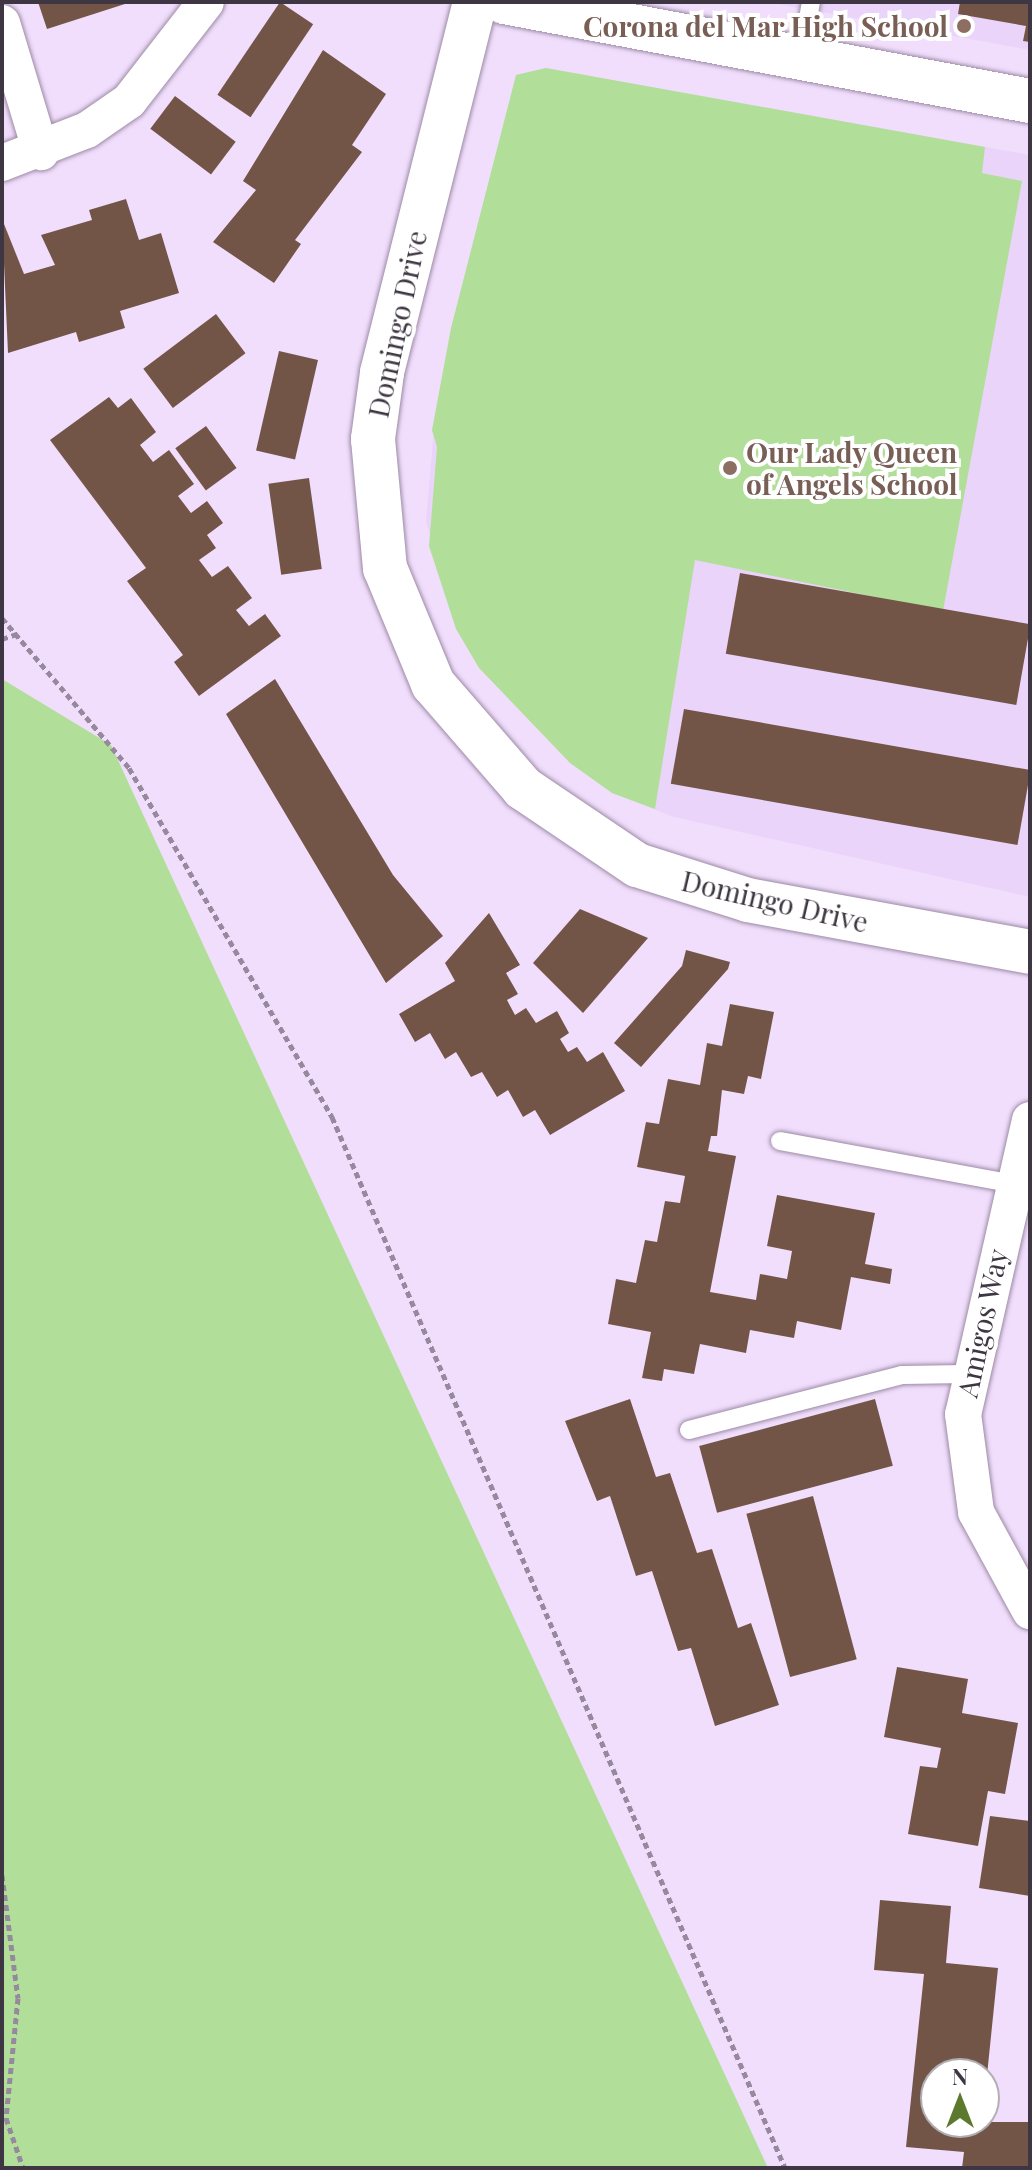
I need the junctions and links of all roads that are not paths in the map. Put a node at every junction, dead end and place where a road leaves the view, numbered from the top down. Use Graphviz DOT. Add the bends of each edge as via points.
graph roads {
  1 [pos="206,2"];
  2 [pos="475,2"];
  3 [pos="504,2"];
  4 [pos="811,2"];
  5 [pos="2,23"];
  6 [pos="801,58"];
  7 [pos="1030,101"];
  8 [pos="41,152"];
  9 [pos="2,163"];
  10 [pos="1030,952"];
  11 [pos="1030,1120"];
  12 [pos="780,1141"];
  13 [pos="1015,1184"];
  14 [pos="966,1374"];
  15 [pos="689,1430"];
  16 [pos="1030,1611"];
  1 -- 8 [label="street" via="129,101"];
  2 -- 10 [label="street, Domingo Drive" via="382,373 373,439 385,568 433,684 523,788 637,865 748,900"];
  3 -- 6 [label="street"];
  4 -- 6 [label="lane"];
  5 -- 8 [label="street"];
  6 -- 7 [label="street"];
  8 -- 9 [label="street"];
  11 -- 13 [label="street, Amigos Way"];
  12 -- 13 [label="lane"];
  13 -- 14 [label="street, Amigos Way"];
  14 -- 15 [label="lane" via="902,1375"];
  14 -- 16 [label="street, Amigos Way" via="963,1414 976,1512"];
}
